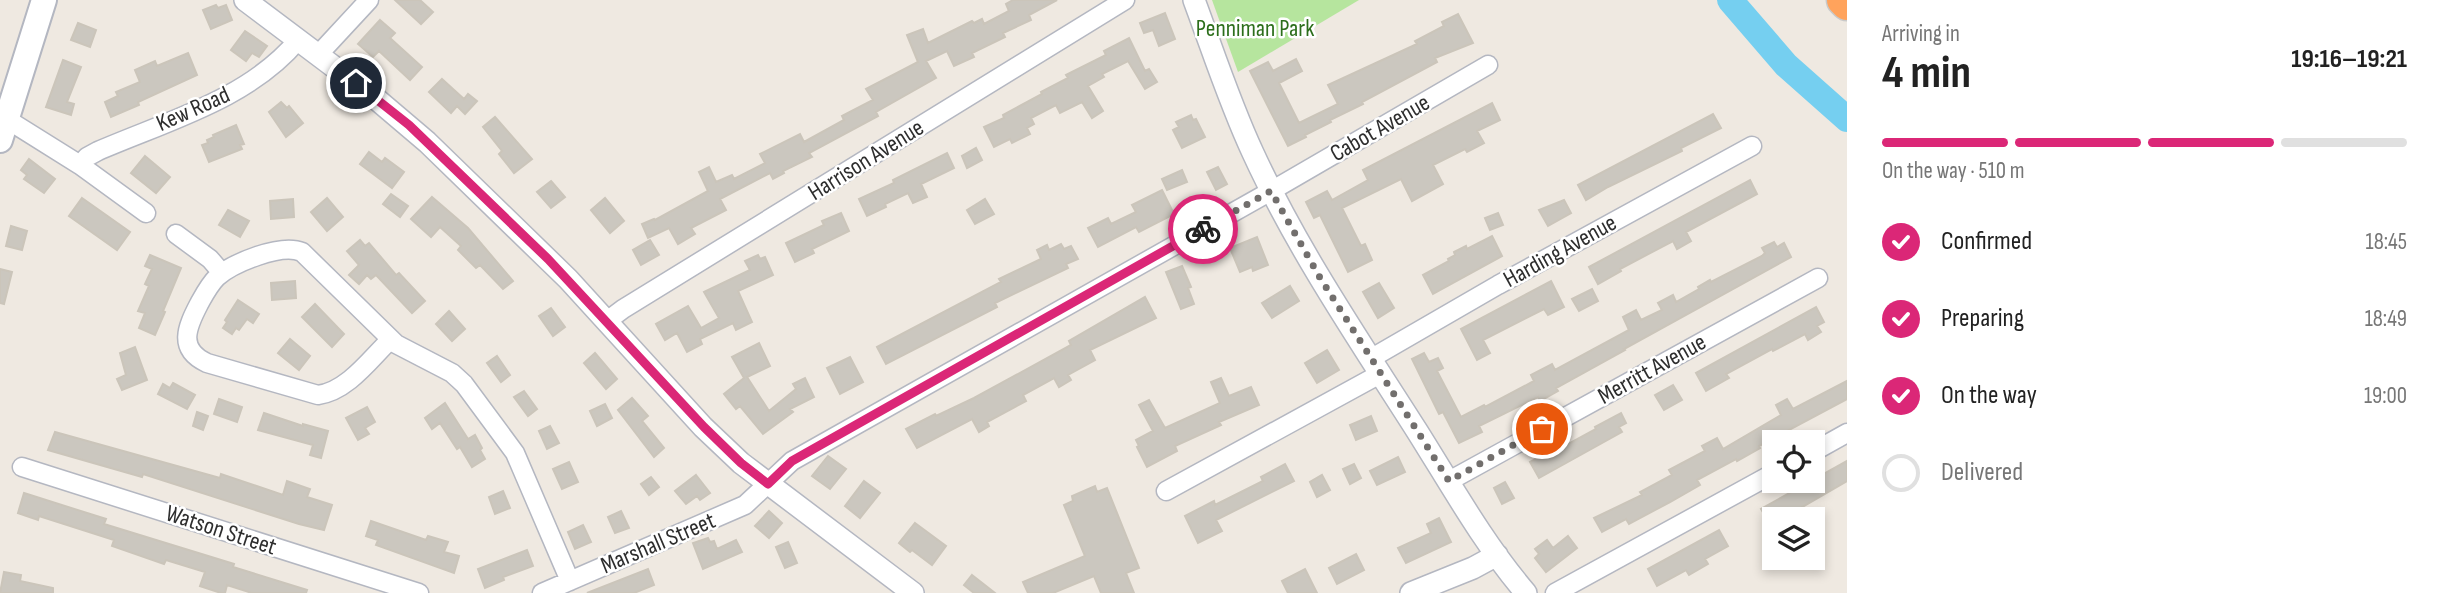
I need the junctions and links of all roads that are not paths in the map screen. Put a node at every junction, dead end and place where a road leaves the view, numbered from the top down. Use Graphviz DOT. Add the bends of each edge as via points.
graph roads {
  1 [pos="44,0"];
  2 [pos="245,0"];
  3 [pos="369,0"];
  4 [pos="1125,0"];
  5 [pos="1194,0"];
  6 [pos="1843,0"];
  7 [pos="1847,4"];
  8 [pos="298,40"];
  9 [pos="318,55"];
  10 [pos="1488,65"];
  11 [pos="2,124"];
  12 [pos="1752,146"];
  13 [pos="80,165"];
  14 [pos="1271,191"];
  15 [pos="146,213"];
  16 [pos="176,234"];
  17 [pos="222,273"];
  18 [pos="1818,278"];
  19 [pos="607,321"];
  20 [pos="391,339"];
  21 [pos="1375,366"];
  22 [pos="1847,433"];
  23 [pos="1825,445"];
  24 [pos="22,467"];
  25 [pos="1762,480"];
  26 [pos="1449,481"];
  27 [pos="768,484"];
  28 [pos="1166,491"];
  29 [pos="1497,555"];
  30 [pos="570,581"];
  31 [pos="419,593"];
  32 [pos="541,593"];
  33 [pos="913,593"];
  34 [pos="1410,593"];
  35 [pos="1526,593"];
  36 [pos="1555,593"];
  1 -- 11 [label="main road"];
  2 -- 8 [label="street"];
  3 -- 9 [label="street"];
  4 -- 19 [label="street, Harrison Avenue"];
  5 -- 14 [label="street"];
  6 -- 7 [label="highway"];
  8 -- 9 [label="street"];
  8 -- 13 [label="street, Kew Road" via="271,67 235,91 98,150"];
  9 -- 19 [label="street" via="418,134"];
  10 -- 14 [label="street, Cabot Avenue"];
  11 -- 13 [label="street"];
  12 -- 21 [label="street, Harding Avenue" via="1498,285"];
  13 -- 15 [label="street"];
  14 -- 21 [label="street"];
  14 -- 27 [label="street, Cabot Avenue" via="792,461"];
  16 -- 17 [label="street"];
  17 -- 20 [label="street" via="275,251 296,250"];
  17 -- 20 [label="street" via="207,289 187,330 192,352 207,363 318,395 342,386"];
  18 -- 26 [label="street, Merritt Avenue"];
  19 -- 27 [label="street" via="704,427"];
  20 -- 30 [label="street" via="458,377 505,437"];
  21 -- 26 [label="street"];
  21 -- 28 [label="street, Harding Avenue"];
  22 -- 23 [label="street"];
  24 -- 31 [label="street, Watson Street"];
  25 -- 36 [label="street"];
  26 -- 29 [label="street"];
  27 -- 30 [label="street, Marshall Street" via="745,505"];
  27 -- 33 [label="street"];
  29 -- 34 [label="street"];
  29 -- 35 [label="street"];
  30 -- 32 [label="street, Marshall Street"];
}
